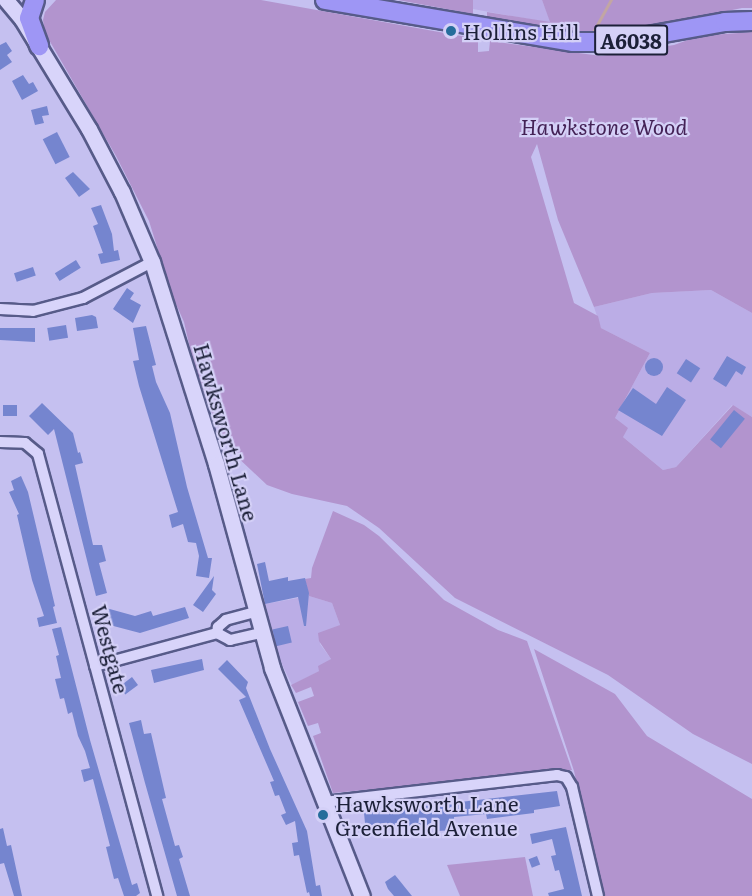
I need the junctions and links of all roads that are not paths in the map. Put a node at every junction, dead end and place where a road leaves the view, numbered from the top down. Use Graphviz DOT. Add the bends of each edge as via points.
graph roads {
  1 [pos="6,0"];
  2 [pos="35,0"];
  3 [pos="325,0"];
  4 [pos="752,21"];
  5 [pos="39,46"];
  6 [pos="152,262"];
  7 [pos="0,309"];
  8 [pos="0,442"];
  9 [pos="255,612"];
  10 [pos="218,633"];
  11 [pos="261,633"];
  12 [pos="95,666"];
  13 [pos="324,802"];
  14 [pos="157,896"];
  15 [pos="362,896"];
  16 [pos="598,896"];
  1 -- 5 [label="street, Hawksworth Lane"];
  2 -- 5 [label="main road" via="29,18"];
  3 -- 4 [label="main road, A6038" via="573,42 614,42 725,22"];
  5 -- 6 [label="street, Hawksworth Lane" via="117,181"];
  6 -- 7 [label="street" via="83,298 33,311"];
  6 -- 9 [label="street, Hawksworth Lane" via="216,464"];
  8 -- 12 [label="street, Westgate" via="25,443 38,454"];
  9 -- 10 [label="street" via="226,620 218,627"];
  9 -- 11 [label="street, Hawksworth Lane"];
  10 -- 11 [label="street" via="230,640"];
  10 -- 12 [label="street"];
  11 -- 13 [label="street, Hawksworth Lane"];
  12 -- 14 [label="street, Westgate"];
  13 -- 15 [label="street, Hawksworth Lane"];
  13 -- 16 [label="street" via="566,777 572,787"];
}
